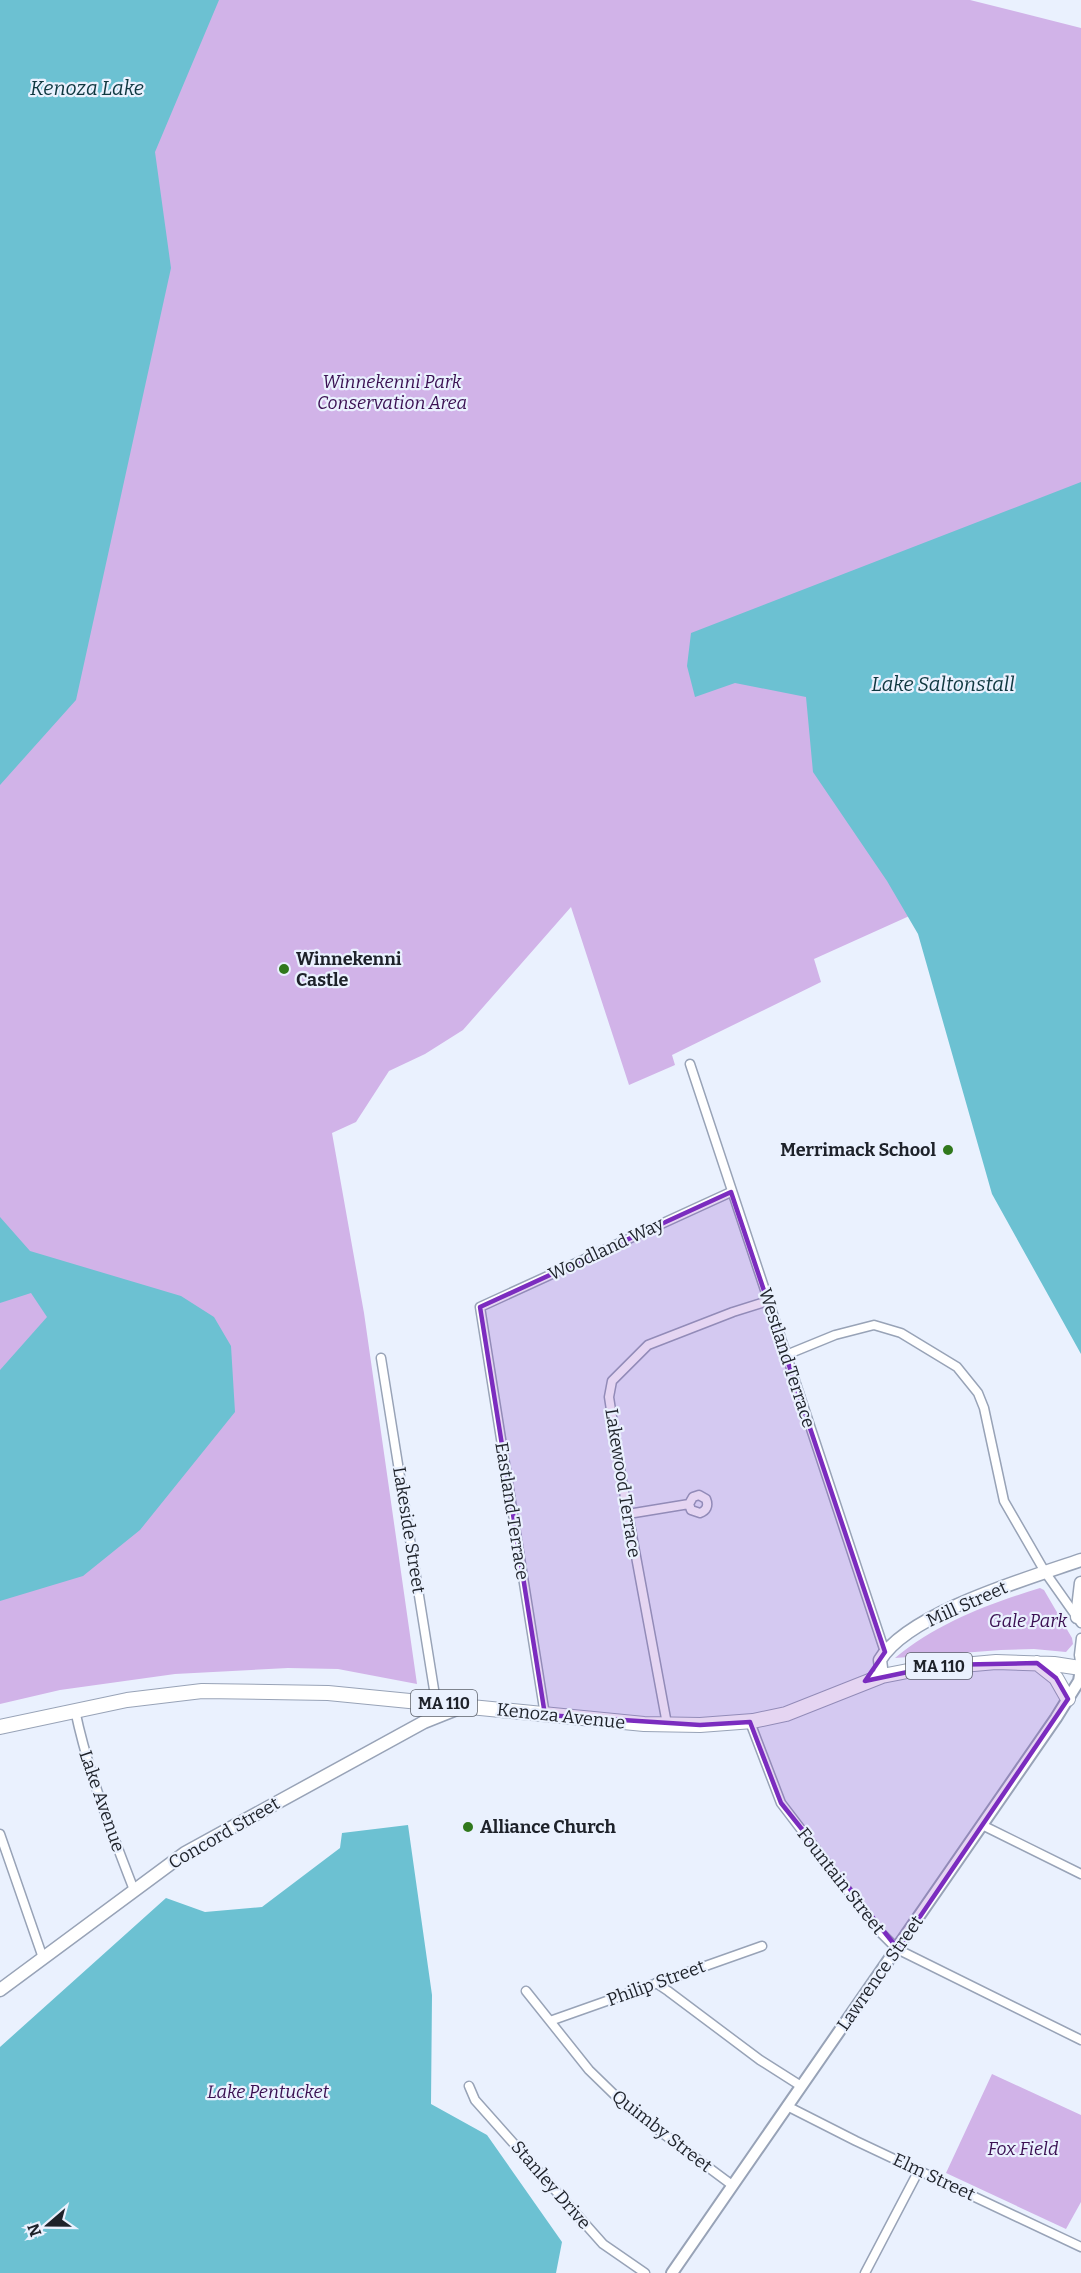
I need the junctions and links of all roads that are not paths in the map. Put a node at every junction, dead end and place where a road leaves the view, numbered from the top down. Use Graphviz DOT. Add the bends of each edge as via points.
graph roads {
  1 [pos="690,1064"];
  2 [pos="731,1192"];
  3 [pos="768,1301"];
  4 [pos="480,1307"];
  5 [pos="786,1354"];
  6 [pos="381,1358"];
  7 [pos="689,1504"];
  8 [pos="628,1514"];
  9 [pos="1081,1560"];
  10 [pos="1046,1572"];
  11 [pos="1081,1583"];
  12 [pos="1079,1620"];
  13 [pos="1081,1638"];
  14 [pos="885,1652"];
  15 [pos="1036,1663"];
  16 [pos="1081,1668"];
  17 [pos="882,1676"];
  18 [pos="1068,1699"];
  19 [pos="436,1702"];
  20 [pos="465,1706"];
  21 [pos="75,1710"];
  22 [pos="545,1715"];
  23 [pos="750,1722"];
  24 [pos="667,1724"];
  25 [pos="0,1727"];
  26 [pos="982,1826"];
  27 [pos="0,1834"];
  28 [pos="1081,1874"];
  29 [pos="134,1890"];
  30 [pos="762,1946"];
  31 [pos="898,1949"];
  32 [pos="43,1958"];
  33 [pos="656,1983"];
  34 [pos="0,1990"];
  35 [pos="526,1991"];
  36 [pos="550,2021"];
  37 [pos="1081,2040"];
  38 [pos="469,2086"];
  39 [pos="801,2086"];
  40 [pos="787,2106"];
  41 [pos="919,2170"];
  42 [pos="732,2185"];
  43 [pos="1081,2247"];
  44 [pos="645,2273"];
  45 [pos="672,2273"];
  46 [pos="865,2273"];
  1 -- 2 [label="street, Westland Terrace"];
  2 -- 3 [label="street, Westland Terrace"];
  2 -- 4 [label="street, Woodland Way"];
  3 -- 5 [label="street, Westland Terrace"];
  3 -- 8 [label="street, Lakewood Terrace" via="648,1345 612,1382 609,1397"];
  4 -- 22 [label="street, Eastland Terrace"];
  5 -- 10 [label="street" via="874,1325 901,1334 957,1367 978,1393 984,1408 1004,1501"];
  5 -- 14 [label="street, Westland Terrace"];
  6 -- 19 [label="street, Lakeside Street"];
  7 -- 8 [label="street"];
  8 -- 24 [label="street, Lakewood Terrace"];
  9 -- 10 [label="main road, Mill Street"];
  10 -- 12 [label="street"];
  10 -- 14 [label="main road, Mill Street" via="956,1605 912,1630"];
  11 -- 12 [label="main road"];
  13 -- 16 [label="street"];
  14 -- 17 [label="main road" via="880,1660"];
  15 -- 16 [label="main road, Kenoza Avenue / MA 110"];
  15 -- 17 [label="main road, Kenoza Avenue / MA 110" via="973,1662"];
  15 -- 18 [label="main road" via="1056,1678"];
  16 -- 18 [label="street, Lawrence Street" via="1079,1681"];
  17 -- 23 [label="main road, Kenoza Avenue / MA 110" via="795,1711"];
  18 -- 26 [label="street, Lawrence Street"];
  19 -- 20 [label="main road, Kenoza Avenue / MA 110"];
  19 -- 21 [label="main road, Kenoza Avenue / MA 110" via="328,1693 202,1691"];
  20 -- 22 [label="main road, Kenoza Avenue / MA 110"];
  20 -- 29 [label="main road, Concord Street" via="424,1722 245,1819 185,1853"];
  21 -- 25 [label="main road, Kenoza Avenue / MA 110"];
  21 -- 29 [label="street, Lake Avenue" via="96,1788"];
  22 -- 24 [label="main road, Kenoza Avenue / MA 110"];
  23 -- 24 [label="main road, Kenoza Avenue / MA 110"];
  23 -- 31 [label="street, Fountain Street" via="781,1803 877,1929"];
  26 -- 28 [label="street"];
  26 -- 31 [label="street, Lawrence Street"];
  27 -- 32 [label="street"];
  29 -- 32 [label="main road, Concord Street"];
  30 -- 33 [label="street, Philip Street"];
  31 -- 37 [label="street, Fountain Street"];
  31 -- 39 [label="street, Lawrence Street"];
  32 -- 34 [label="main road, Concord Street"];
  33 -- 36 [label="street, Philip Street"];
  33 -- 39 [label="street"];
  35 -- 36 [label="street, Quimby Street"];
  36 -- 42 [label="street, Quimby Street" via="626,2106"];
  38 -- 44 [label="street, Stanley Drive" via="475,2100 603,2244"];
  39 -- 40 [label="street, Lawrence Street"];
  40 -- 41 [label="street, Elm Street"];
  40 -- 42 [label="street, Lawrence Street"];
  41 -- 43 [label="street, Elm Street"];
  41 -- 46 [label="street"];
  42 -- 45 [label="street, Lawrence Street"];
}
